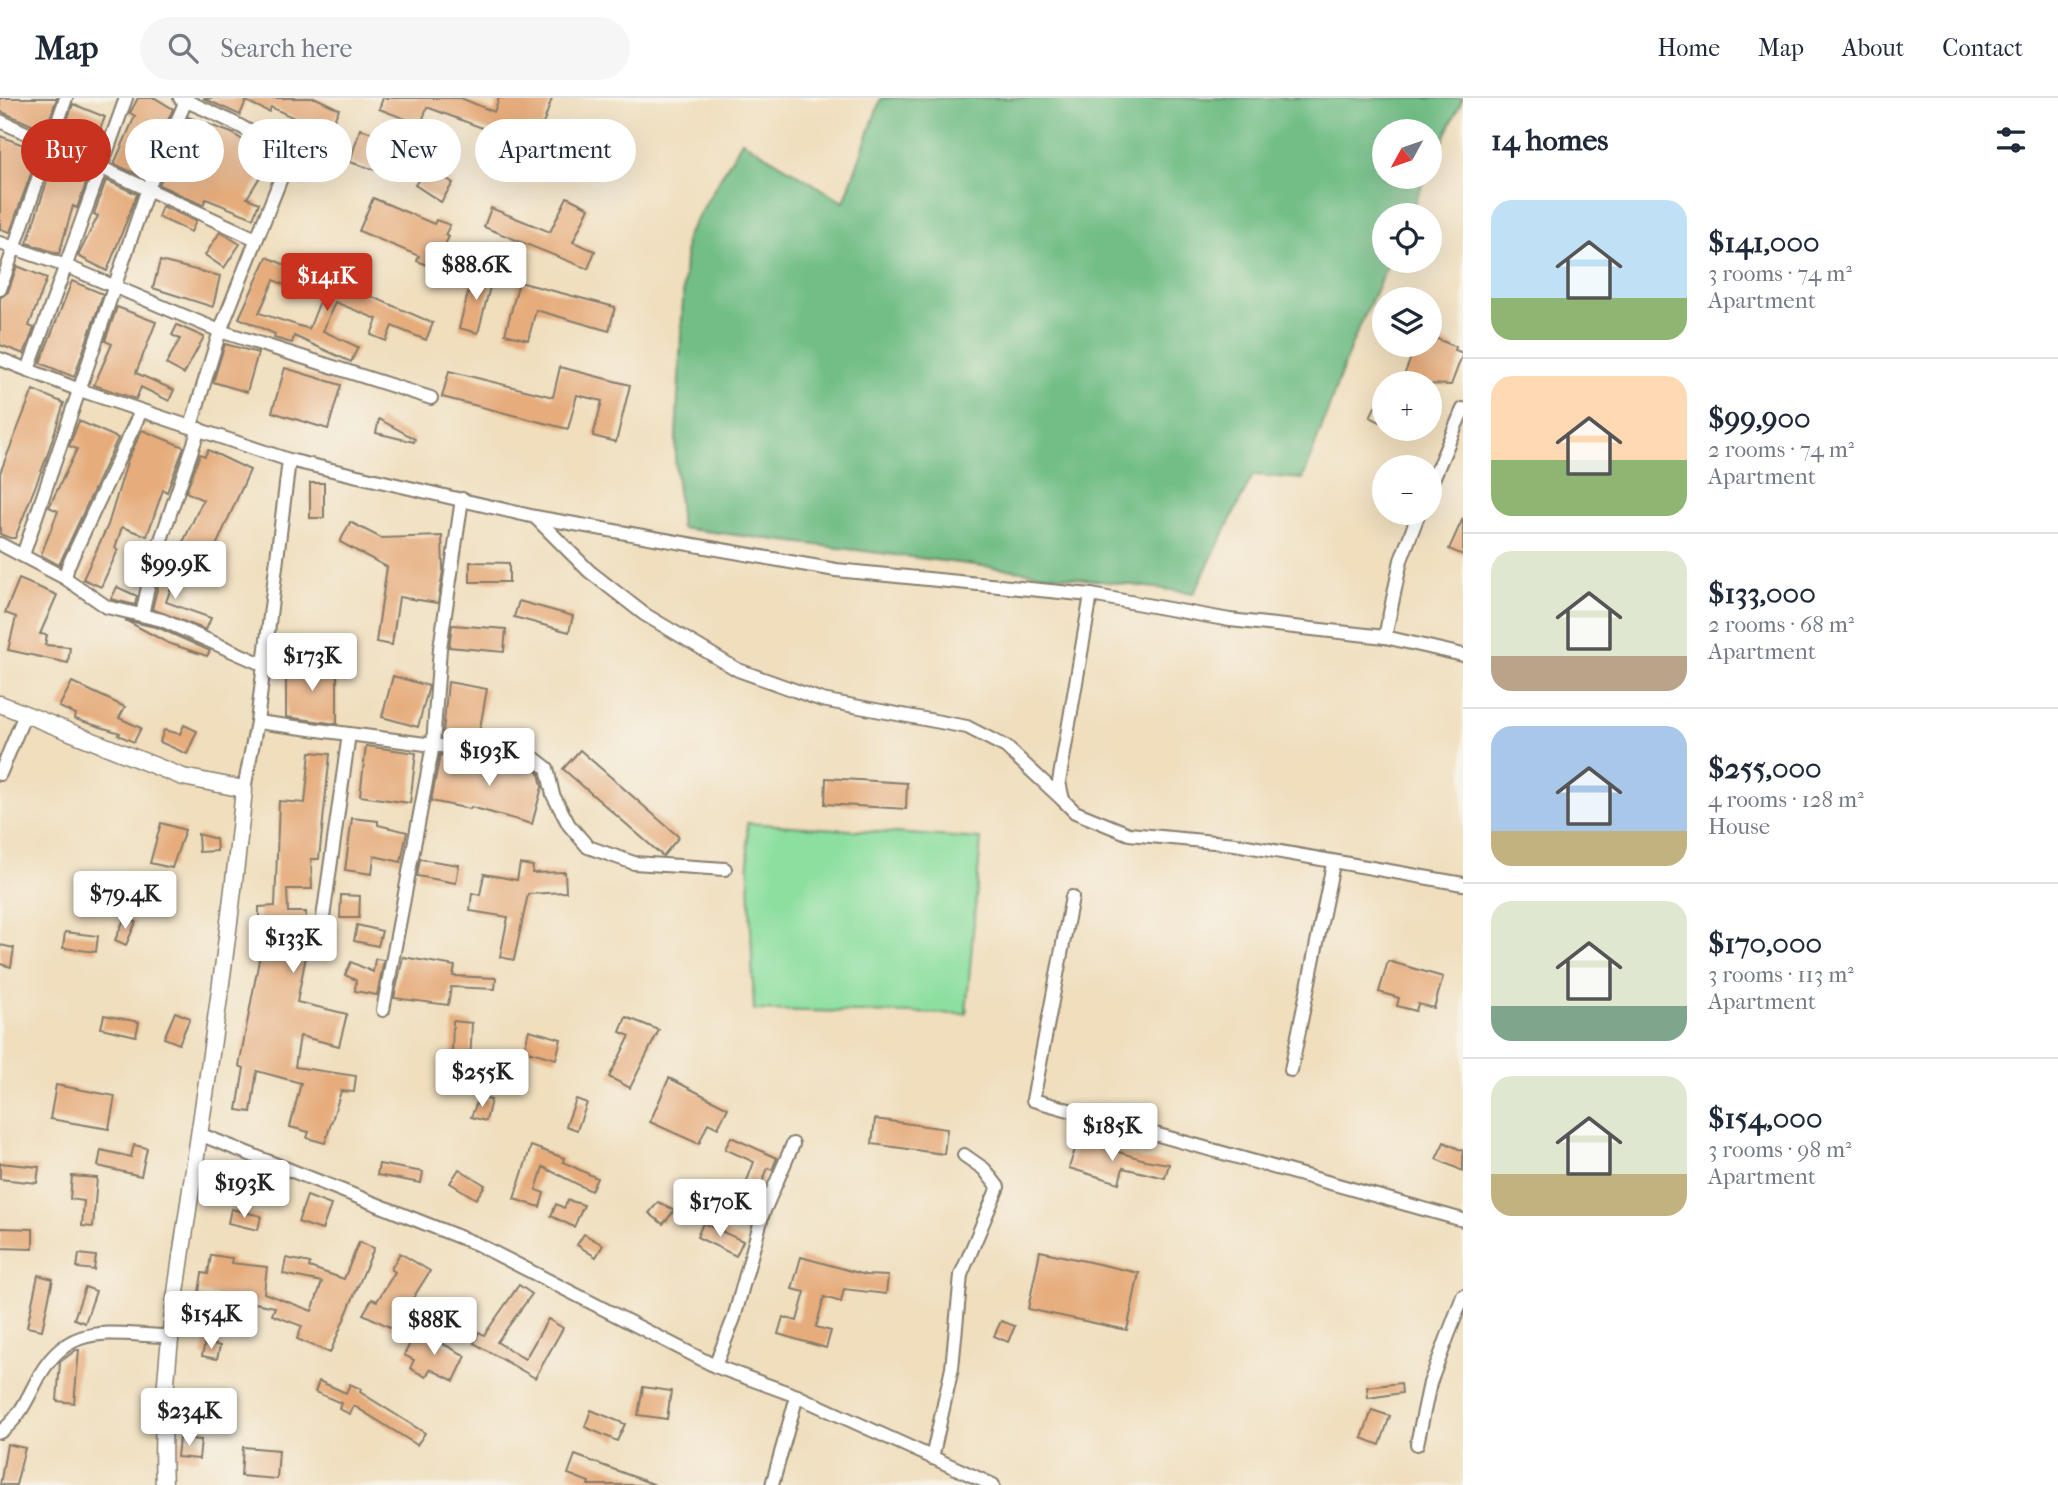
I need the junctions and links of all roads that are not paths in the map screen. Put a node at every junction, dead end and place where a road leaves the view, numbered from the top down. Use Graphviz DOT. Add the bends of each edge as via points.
graph roads {
  1 [pos="66,98"];
  2 [pos="126,98"];
  3 [pos="184,99"];
  4 [pos="60,119"];
  5 [pos="0,121"];
  6 [pos="21,130"];
  7 [pos="111,139"];
  8 [pos="111,172"];
  9 [pos="39,182"];
  10 [pos="96,182"];
  11 [pos="147,191"];
  12 [pos="256,239"];
  13 [pos="0,243"];
  14 [pos="15,249"];
  15 [pos="65,266"];
  16 [pos="116,288"];
  17 [pos="0,289"];
  18 [pos="220,331"];
  19 [pos="0,359"];
  20 [pos="28,370"];
  21 [pos="77,389"];
  22 [pos="431,398"];
  23 [pos="1463,409"];
  24 [pos="141,411"];
  25 [pos="195,428"];
  26 [pos="1442,458"];
  27 [pos="289,460"];
  28 [pos="462,499"];
  29 [pos="535,517"];
  30 [pos="1414,525"];
  31 [pos="0,544"];
  32 [pos="23,555"];
  33 [pos="65,578"];
  34 [pos="1091,595"];
  35 [pos="142,615"];
  36 [pos="1385,637"];
  37 [pos="1463,655"];
  38 [pos="264,665"];
  39 [pos="0,704"];
  40 [pos="25,714"];
  41 [pos="257,722"];
  42 [pos="349,734"];
  43 [pos="433,745"];
  44 [pos="0,774"];
  45 [pos="244,789"];
  46 [pos="1063,800"];
  47 [pos="1332,864"];
  48 [pos="726,869"];
  49 [pos="1463,884"];
  50 [pos="1072,897"];
  51 [pos="321,932"];
  52 [pos="383,1010"];
  53 [pos="1292,1070"];
  54 [pos="199,1134"];
  55 [pos="793,1144"];
  56 [pos="964,1155"];
  57 [pos="1463,1220"];
  58 [pos="1463,1296"];
  59 [pos="170,1336"];
  60 [pos="715,1366"];
  61 [pos="797,1396"];
  62 [pos="0,1432"];
  63 [pos="1417,1444"];
  64 [pos="932,1458"];
  65 [pos="164,1485"];
  66 [pos="772,1485"];
  67 [pos="993,1485"];
  1 -- 4 [label="street"];
  2 -- 7 [label="street"];
  3 -- 11 [label="street"];
  3 -- 12 [label="street" via="267,143 281,157 281,178"];
  5 -- 6 [label="street"];
  8 -- 11 [label="street"];
  9 -- 14 [label="street"];
  10 -- 15 [label="street"];
  11 -- 12 [label="street"];
  11 -- 16 [label="street"];
  12 -- 18 [label="street"];
  13 -- 14 [label="street"];
  14 -- 15 [label="street"];
  14 -- 17 [label="street"];
  15 -- 16 [label="street"];
  15 -- 20 [label="street"];
  16 -- 18 [label="street"];
  16 -- 21 [label="street"];
  18 -- 22 [label="street"];
  18 -- 25 [label="street"];
  19 -- 20 [label="street"];
  20 -- 21 [label="street"];
  21 -- 24 [label="street"];
  21 -- 32 [label="street"];
  23 -- 26 [label="street"];
  24 -- 25 [label="street"];
  24 -- 33 [label="street"];
  25 -- 27 [label="street"];
  25 -- 35 [label="street" via="153,563"];
  27 -- 28 [label="street"];
  27 -- 38 [label="street"];
  28 -- 29 [label="street"];
  28 -- 43 [label="street" via="440,648"];
  29 -- 34 [label="street" via="836,570"];
  29 -- 46 [label="street" via="589,570 644,614 738,670 822,699 967,727 1006,747"];
  30 -- 36 [label="street" via="1401,560"];
  31 -- 32 [label="street"];
  32 -- 33 [label="street"];
  33 -- 35 [label="street" via="107,607"];
  34 -- 36 [label="street" via="1230,620"];
  34 -- 46 [label="street" via="1059,782"];
  35 -- 38 [label="street"];
  36 -- 37 [label="street"];
  38 -- 41 [label="street"];
  39 -- 40 [label="street"];
  40 -- 44 [label="street"];
  40 -- 45 [label="street" via="183,777"];
  41 -- 42 [label="street"];
  41 -- 45 [label="street"];
  42 -- 43 [label="street"];
  42 -- 51 [label="street"];
  43 -- 48 [label="street" via="534,758 547,768 553,795 588,847 634,863"];
  43 -- 52 [label="street"];
  45 -- 54 [label="street" via="225,973"];
  46 -- 47 [label="street" via="1075,812 1129,834 1235,844"];
  47 -- 49 [label="street"];
  47 -- 53 [label="street"];
  50 -- 57 [label="street" via="1032,1100"];
  54 -- 59 [label="street"];
  54 -- 60 [label="street" via="477,1244"];
  55 -- 60 [label="street" via="763,1213 734,1318"];
  56 -- 64 [label="street" via="984,1169 998,1187 961,1275 952,1368"];
  58 -- 63 [label="street" via="1430,1383"];
  59 -- 62 [label="street" via="75,1338 43,1367 23,1409"];
  59 -- 65 [label="street" via="163,1412"];
  60 -- 61 [label="street"];
  61 -- 64 [label="street"];
  61 -- 66 [label="street"];
  64 -- 67 [label="street"];
}
